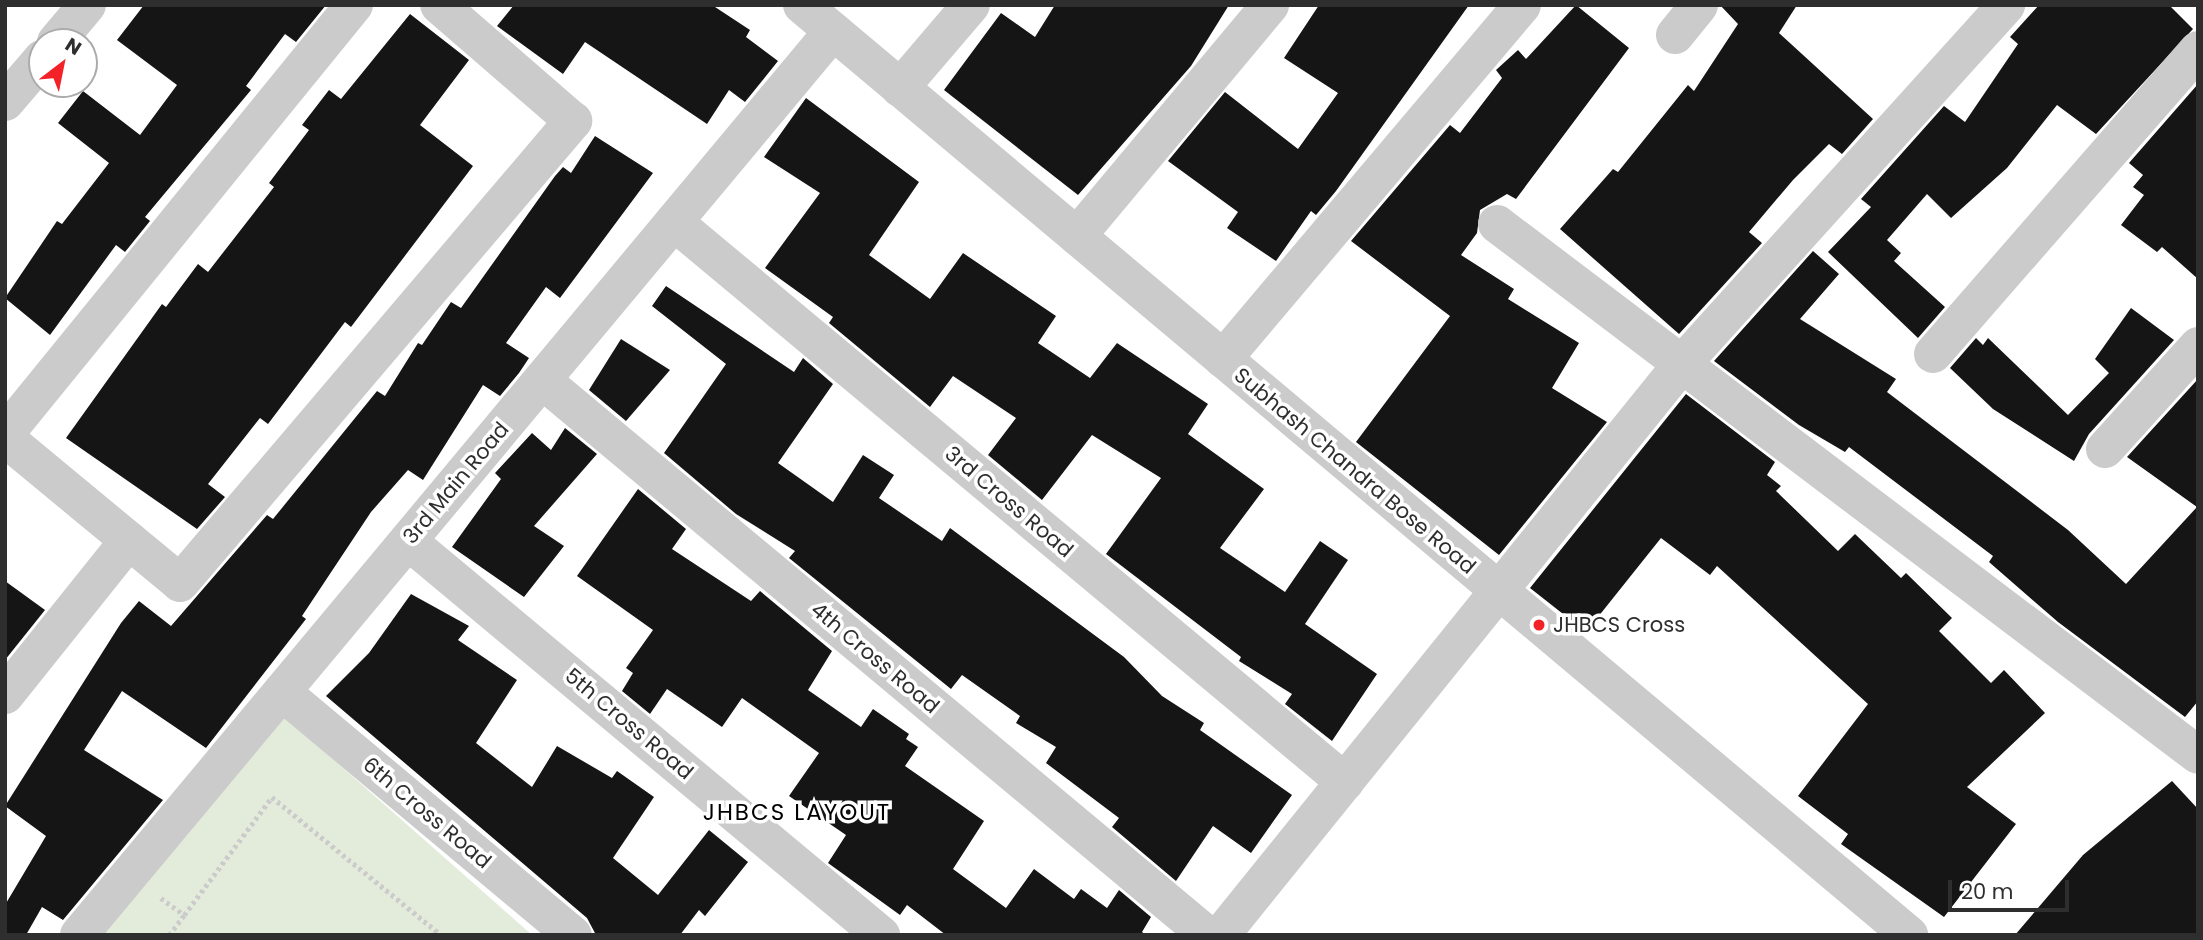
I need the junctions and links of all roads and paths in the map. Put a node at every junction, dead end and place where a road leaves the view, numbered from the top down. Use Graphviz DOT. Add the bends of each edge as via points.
graph roads {
  1 [pos="87,5"];
  2 [pos="354,5"];
  3 [pos="439,5"];
  4 [pos="802,5"];
  5 [pos="971,5"];
  6 [pos="1270,5"];
  7 [pos="1522,5"];
  8 [pos="1699,5"];
  9 [pos="2006,5"];
  10 [pos="68,28"];
  11 [pos="833,31"];
  12 [pos="1675,35"];
  13 [pos="2198,50"];
  14 [pos="28,75"];
  15 [pos="900,88"];
  16 [pos="5,102"];
  17 [pos="674,222"];
  18 [pos="1497,224"];
  19 [pos="1077,236"];
  20 [pos="2198,346"];
  21 [pos="1933,354"];
  22 [pos="1223,359"];
  23 [pos="1681,365"];
  24 [pos="542,380"];
  25 [pos="5,436"];
  26 [pos="2105,449"];
  27 [pos="129,540"];
  28 [pos="408,541"];
  29 [pos="1500,593"];
  30 [pos="282,692"];
  31 [pos="5,695"];
  32 [pos="2198,755"];
  33 [pos="1345,782"];
  34 [pos="129,874"];
  35 [pos="184,915"];
  36 [pos="79,935"];
  37 [pos="169,935"];
  38 [pos="441,935"];
  39 [pos="573,935"];
  40 [pos="881,935"];
  41 [pos="1207,935"];
  42 [pos="1221,935"];
  43 [pos="1909,935"];
  1 -- 10 [label="street"];
  2 -- 25 [label="street"];
  3 -- 27 [label="street" via="573,121 180,583"];
  4 -- 11 [label="street, Subhash Chandra Bose Road"];
  5 -- 15 [label="street"];
  6 -- 19 [label="street"];
  7 -- 22 [label="street"];
  8 -- 12 [label="street"];
  9 -- 23 [label="street"];
  11 -- 15 [label="street, Subhash Chandra Bose Road"];
  11 -- 17 [label="street, 3rd Main Road"];
  13 -- 21 [label="street"];
  14 -- 16 [label="street"];
  15 -- 19 [label="street, Subhash Chandra Bose Road"];
  17 -- 24 [label="street, 3rd Main Road"];
  17 -- 33 [label="street, 3rd Cross Road"];
  18 -- 23 [label="street"];
  19 -- 22 [label="street, Subhash Chandra Bose Road"];
  20 -- 26 [label="street"];
  22 -- 29 [label="street, Subhash Chandra Bose Road"];
  23 -- 29 [label="street"];
  23 -- 32 [label="street"];
  24 -- 28 [label="street, 3rd Main Road"];
  24 -- 41 [label="street, 4th Cross Road"];
  25 -- 27 [label="street"];
  27 -- 31 [label="street"];
  28 -- 30 [label="street, 3rd Main Road"];
  28 -- 40 [label="street, 5th Cross Road"];
  29 -- 33 [label="street"];
  29 -- 43 [label="street, Subhash Chandra Bose Road"];
  30 -- 34 [label="street, 3rd Main Road"];
  30 -- 39 [label="street, 6th Cross Road"];
  33 -- 42 [label="street"];
  34 -- 35 [label="path"];
  34 -- 36 [label="street, 3rd Main Road"];
  35 -- 37 [label="path"];
  35 -- 38 [label="path" via="272,797"];
}
